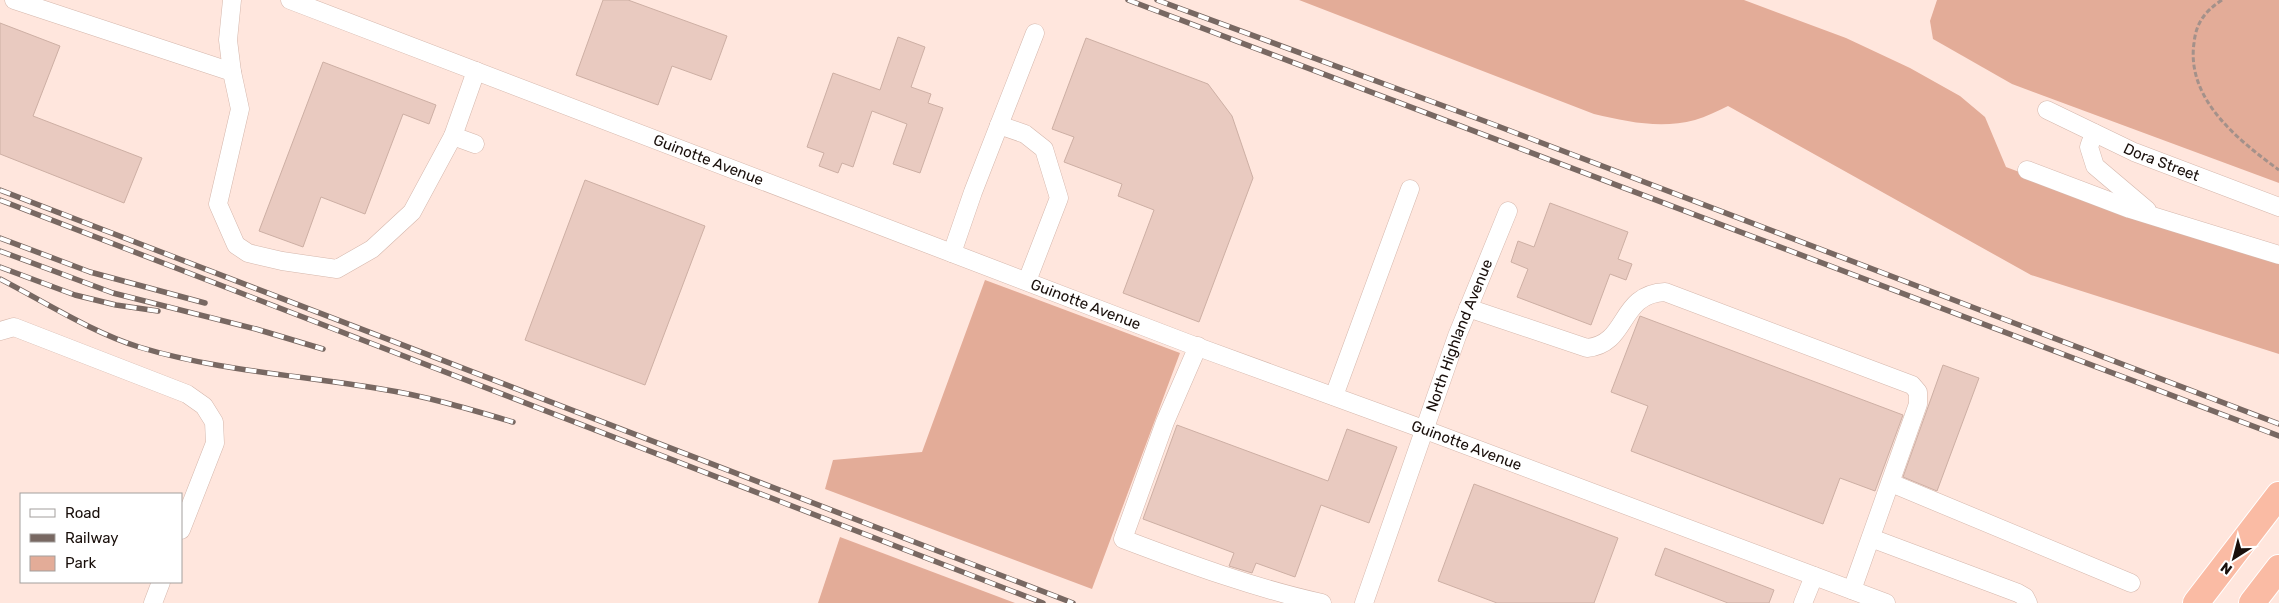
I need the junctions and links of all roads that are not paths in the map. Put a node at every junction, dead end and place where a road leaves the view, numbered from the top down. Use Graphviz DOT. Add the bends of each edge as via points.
graph roads {
  1 [pos="14,0"];
  2 [pos="232,0"];
  3 [pos="290,0"];
  4 [pos="1035,33"];
  5 [pos="476,70"];
  6 [pos="232,72"];
  7 [pos="2047,110"];
  8 [pos="999,125"];
  9 [pos="2094,134"];
  10 [pos="453,136"];
  11 [pos="475,144"];
  12 [pos="2027,170"];
  13 [pos="1410,189"];
  14 [pos="2279,206"];
  15 [pos="1508,210"];
  16 [pos="2154,216"];
  17 [pos="952,253"];
  18 [pos="2279,255"];
  19 [pos="1027,282"];
  20 [pos="1468,308"];
  21 [pos="0,331"];
  22 [pos="1198,346"];
  23 [pos="1334,396"];
  24 [pos="1423,429"];
  25 [pos="1891,483"];
  26 [pos="2279,495"];
  27 [pos="182,527"];
  28 [pos="1872,538"];
  29 [pos="2279,568"];
  30 [pos="1814,576"];
  31 [pos="161,583"];
  32 [pos="2131,583"];
  33 [pos="1852,590"];
  34 [pos="153,603"];
  35 [pos="1322,603"];
  36 [pos="1364,603"];
  37 [pos="1802,603"];
  38 [pos="1886,603"];
  39 [pos="2028,603"];
  40 [pos="2196,603"];
  41 [pos="2252,603"];
  1 -- 6 [label="street"];
  2 -- 6 [label="street" via="228,40"];
  3 -- 5 [label="street, Guinotte Avenue"];
  4 -- 8 [label="street"];
  5 -- 10 [label="street"];
  5 -- 17 [label="street, Guinotte Avenue"];
  6 -- 10 [label="street" via="240,109 218,204 236,245 248,253 337,269 372,249 412,212"];
  7 -- 9 [label="street, Dora Street"];
  8 -- 17 [label="street"];
  8 -- 19 [label="street" via="1025,134 1044,149 1059,198"];
  9 -- 14 [label="street, Dora Street"];
  9 -- 16 [label="street" via="2089,147 2095,166"];
  10 -- 11 [label="street"];
  12 -- 16 [label="street"];
  13 -- 23 [label="street"];
  15 -- 20 [label="street, North Highland Avenue"];
  16 -- 18 [label="street"];
  17 -- 19 [label="street, Guinotte Avenue"];
  19 -- 22 [label="street, Guinotte Avenue"];
  20 -- 24 [label="street, North Highland Avenue"];
  20 -- 25 [label="street" via="1587,348 1599,347 1611,338 1640,298 1665,292 1902,380 1918,392 1918,404"];
  21 -- 27 [label="street" via="14,327 187,394 204,406 214,422 215,443"];
  22 -- 23 [label="street, Guinotte Avenue"];
  22 -- 35 [label="street" via="1165,422 1123,539 1214,573"];
  23 -- 24 [label="street, Guinotte Avenue"];
  24 -- 30 [label="street, Guinotte Avenue"];
  24 -- 36 [label="street, North Highland Avenue"];
  25 -- 28 [label="street"];
  25 -- 32 [label="street"];
  26 -- 40 [label="highway"];
  28 -- 33 [label="street"];
  28 -- 39 [label="street" via="2018,593"];
  29 -- 41 [label="highway"];
  30 -- 33 [label="street, Guinotte Avenue"];
  30 -- 37 [label="street"];
  31 -- 34 [label="street"];
  33 -- 38 [label="street, Guinotte Avenue"];
}
